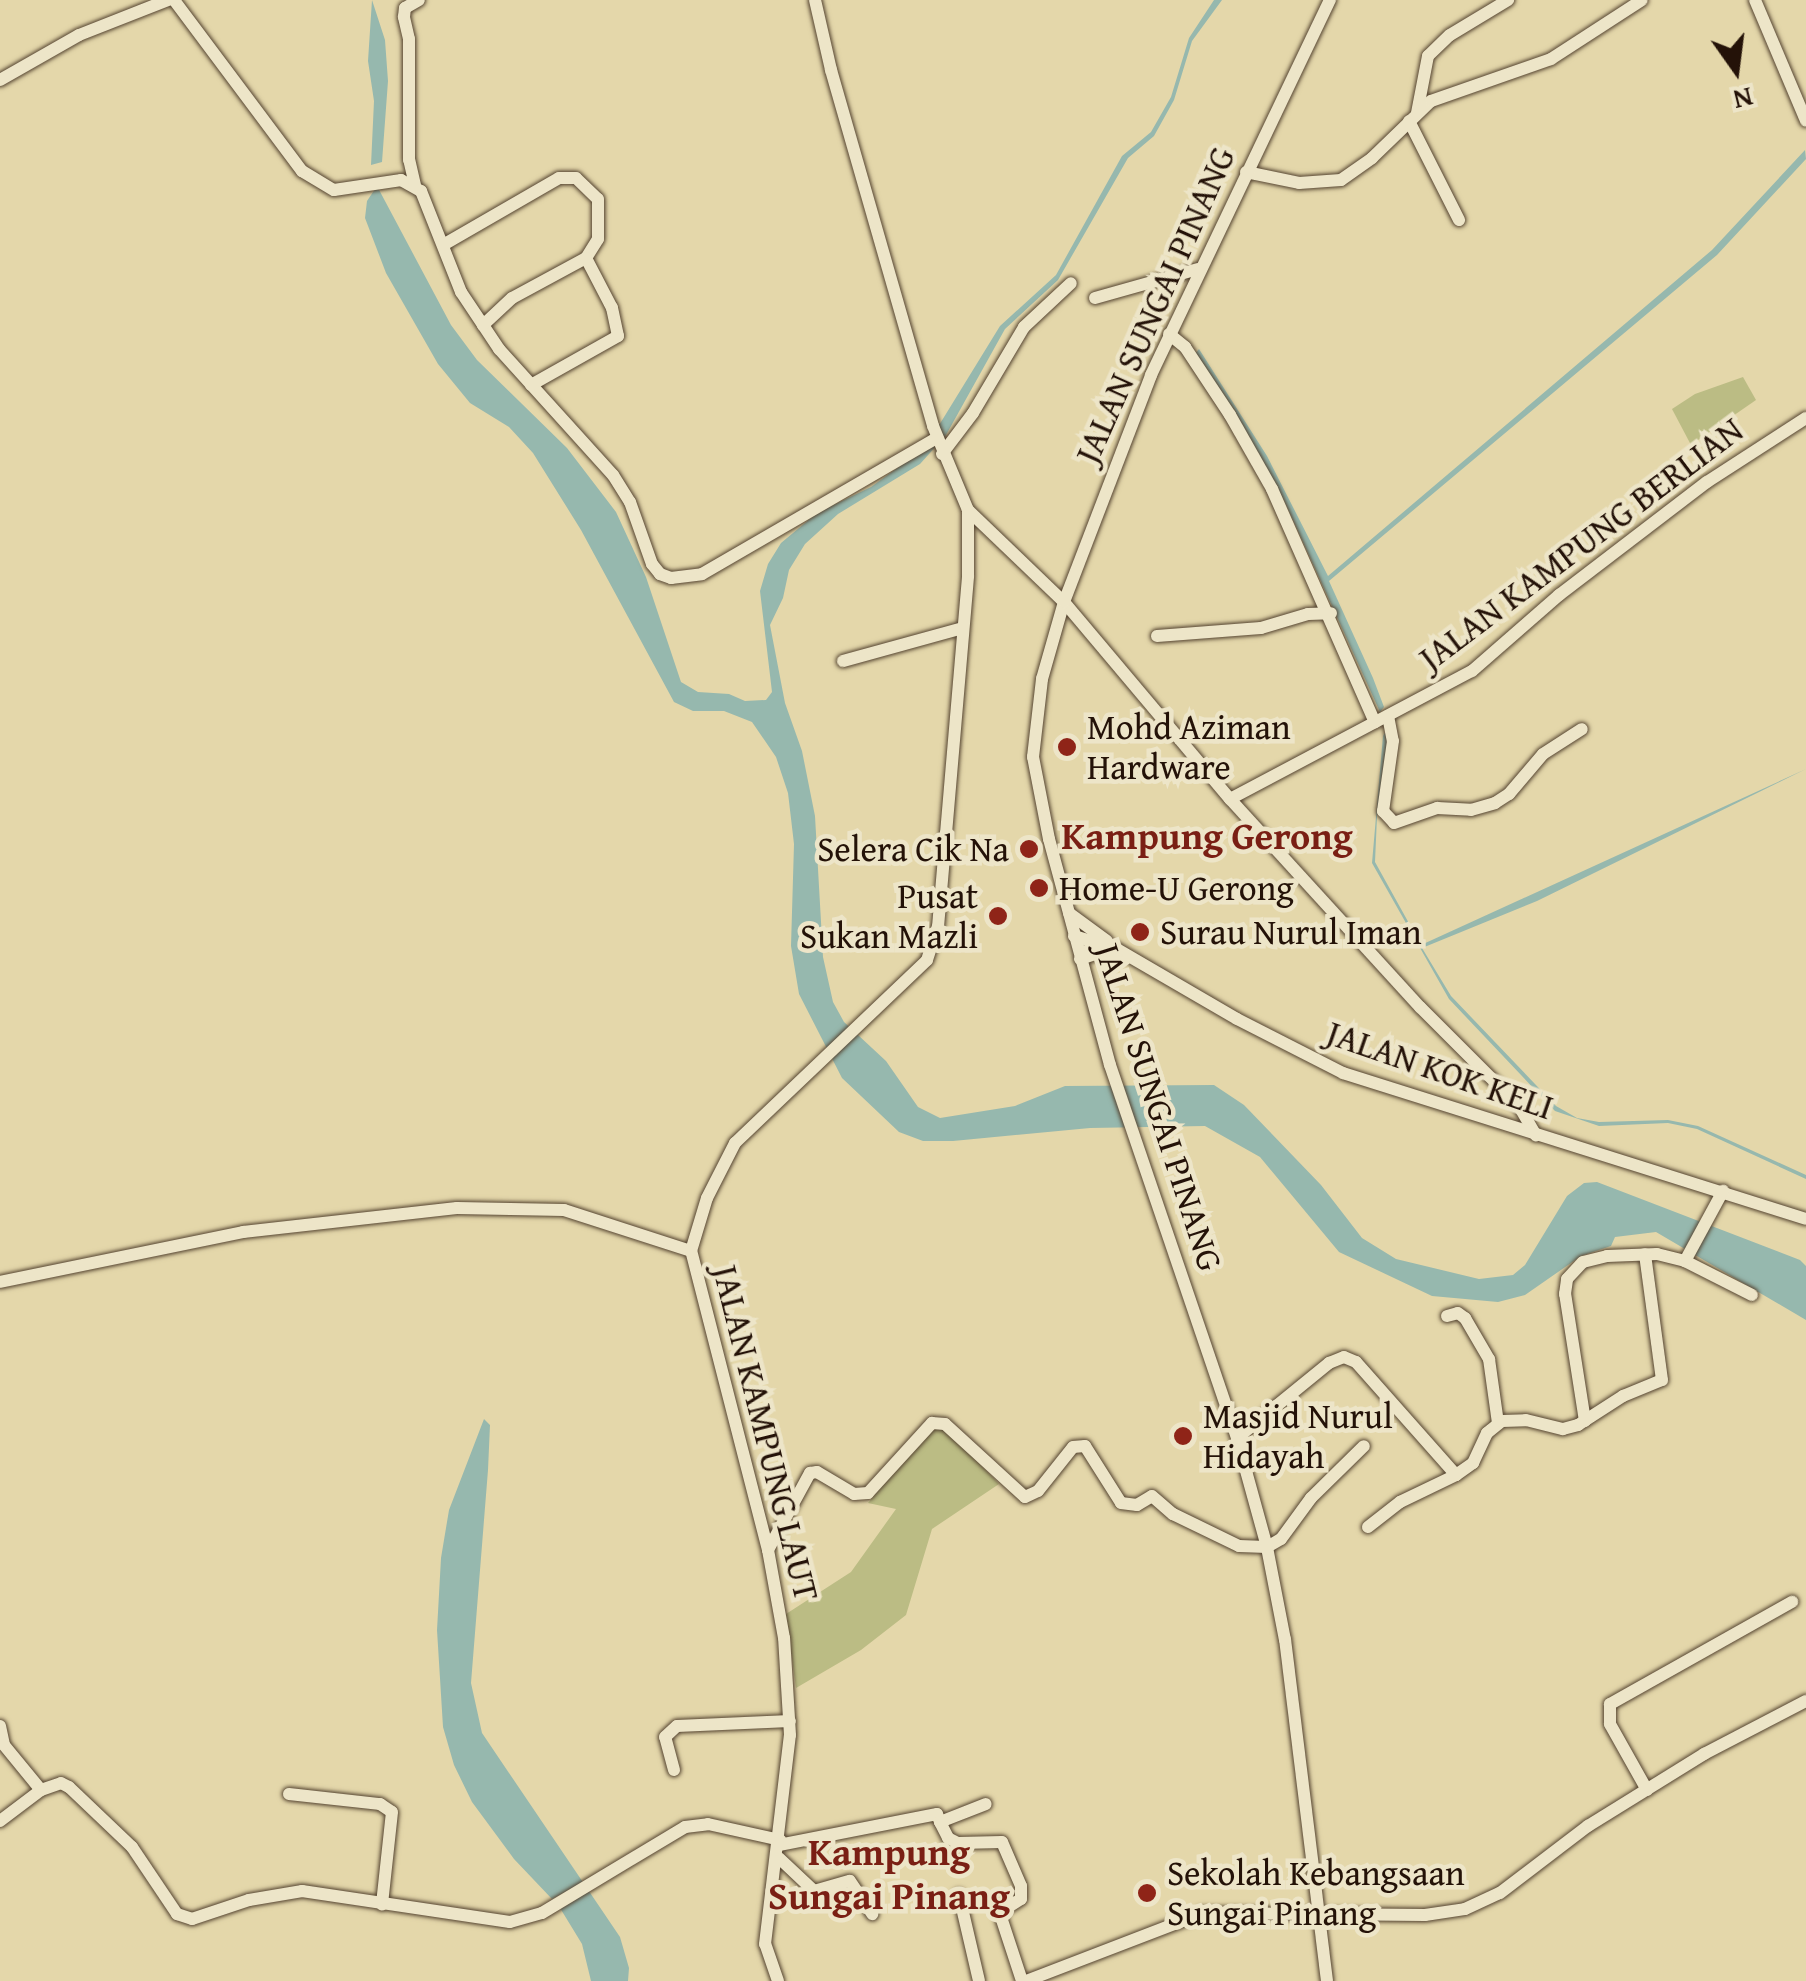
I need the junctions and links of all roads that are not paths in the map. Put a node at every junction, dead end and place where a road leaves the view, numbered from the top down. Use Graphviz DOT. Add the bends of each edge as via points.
graph roads {
  1 [pos="171,0"];
  2 [pos="816,0"];
  3 [pos="1330,0"];
  4 [pos="1508,0"];
  5 [pos="1642,0"];
  6 [pos="1755,0"];
  7 [pos="414,1"];
  8 [pos="0,80"];
  9 [pos="1413,117"];
  10 [pos="1806,121"];
  11 [pos="1246,172"];
  12 [pos="415,185"];
  13 [pos="1459,220"];
  14 [pos="443,245"];
  15 [pos="586,258"];
  16 [pos="1198,269"];
  17 [pos="1071,283"];
  18 [pos="1095,298"];
  19 [pos="483,325"];
  20 [pos="1170,334"];
  21 [pos="531,384"];
  22 [pos="1806,418"];
  23 [pos="940,445"];
  24 [pos="968,510"];
  25 [pos="1064,602"];
  26 [pos="1331,613"];
  27 [pos="963,628"];
  28 [pos="1158,636"];
  29 [pos="843,661"];
  30 [pos="1381,719"];
  31 [pos="1582,729"];
  32 [pos="1230,798"];
  33 [pos="1069,913"];
  34 [pos="1074,936"];
  35 [pos="1120,951"];
  36 [pos="1080,959"];
  37 [pos="1536,1135"];
  38 [pos="1719,1197"];
  39 [pos="1806,1219"];
  40 [pos="692,1251"];
  41 [pos="1645,1254"];
  42 [pos="1687,1257"];
  43 [pos="0,1282"];
  44 [pos="1752,1295"];
  45 [pos="1447,1316"];
  46 [pos="1585,1421"];
  47 [pos="1498,1423"];
  48 [pos="1237,1438"];
  49 [pos="1364,1446"];
  50 [pos="1456,1475"];
  51 [pos="1368,1527"];
  52 [pos="1267,1547"];
  53 [pos="768,1550"];
  54 [pos="1792,1602"];
  55 [pos="1806,1701"];
  56 [pos="790,1721"];
  57 [pos="0,1726"];
  58 [pos="674,1770"];
  59 [pos="41,1790"];
  60 [pos="1647,1790"];
  61 [pos="290,1794"];
  62 [pos="986,1804"];
  63 [pos="0,1822"];
  64 [pos="940,1822"];
  65 [pos="779,1848"];
  66 [pos="959,1896"];
  67 [pos="382,1904"];
  68 [pos="872,1914"];
  69 [pos="1319,1916"];
  70 [pos="778,1981"];
  71 [pos="979,1981"];
  72 [pos="1024,1981"];
  73 [pos="1328,1981"];
  1 -- 8 [label="street" via="79,35"];
  1 -- 12 [label="street" via="302,172 334,190 386,180"];
  2 -- 23 [label="street"];
  3 -- 11 [label="street, JALAN SUNGAI PINANG"];
  4 -- 9 [label="street" via="1428,56"];
  5 -- 9 [label="street" via="1551,59 1450,92"];
  6 -- 10 [label="street"];
  7 -- 12 [label="street" via="404,17 408,160"];
  9 -- 11 [label="street" via="1340,180 1299,183"];
  9 -- 13 [label="street"];
  11 -- 16 [label="street, JALAN SUNGAI PINANG"];
  12 -- 14 [label="street"];
  14 -- 15 [label="street" via="568,176 600,208 598,239"];
  14 -- 19 [label="street"];
  15 -- 19 [label="street" via="512,298"];
  15 -- 21 [label="street" via="612,308 618,336"];
  16 -- 18 [label="street"];
  16 -- 20 [label="street, JALAN SUNGAI PINANG"];
  17 -- 23 [label="street" via="1024,327 973,413"];
  19 -- 21 [label="street"];
  20 -- 25 [label="street, JALAN SUNGAI PINANG"];
  20 -- 26 [label="street" via="1230,415"];
  21 -- 23 [label="street" via="613,475 652,564 671,578 702,574"];
  22 -- 30 [label="street, JALAN KAMPUNG BERLIAN" via="1706,482 1472,670"];
  23 -- 24 [label="street"];
  24 -- 25 [label="street"];
  24 -- 27 [label="street, JALAN KAMPUNG LAUT"];
  25 -- 32 [label="street"];
  25 -- 33 [label="street, JALAN SUNGAI PINANG" via="1042,679 1033,757"];
  26 -- 28 [label="street" via="1261,628"];
  26 -- 30 [label="street"];
  27 -- 29 [label="street"];
  27 -- 40 [label="street, JALAN KAMPUNG LAUT" via="938,927 927,960 735,1143"];
  30 -- 31 [label="street" via="1394,741 1382,811 1394,823 1502,799 1543,754"];
  30 -- 32 [label="street, JALAN KAMPUNG BERLIAN"];
  32 -- 37 [label="street" via="1420,1007 1489,1072"];
  33 -- 34 [label="street, JALAN SUNGAI PINANG"];
  33 -- 35 [label="street"];
  34 -- 35 [label="street, JALAN KOK KELI"];
  34 -- 36 [label="street, JALAN SUNGAI PINANG"];
  35 -- 36 [label="street"];
  35 -- 37 [label="street, JALAN KOK KELI" via="1317,1061"];
  36 -- 48 [label="street, JALAN SUNGAI PINANG" via="1136,1149"];
  37 -- 38 [label="street, JALAN KOK KELI"];
  38 -- 39 [label="street, JALAN KOK KELI"];
  38 -- 42 [label="street"];
  40 -- 43 [label="street" via="564,1210 457,1208 243,1232"];
  40 -- 53 [label="street, JALAN KAMPUNG LAUT"];
  41 -- 42 [label="street"];
  41 -- 46 [label="street" via="1662,1380"];
  41 -- 46 [label="street" via="1588,1260 1568,1279"];
  42 -- 44 [label="street"];
  45 -- 47 [label="street" via="1465,1318 1489,1359"];
  46 -- 47 [label="street" via="1563,1429 1526,1420"];
  47 -- 50 [label="street"];
  48 -- 50 [label="street" via="1329,1362 1344,1357 1356,1362"];
  48 -- 52 [label="street, JALAN SUNGAI PINANG"];
  49 -- 52 [label="street" via="1310,1498 1288,1533"];
  50 -- 51 [label="street" via="1400,1502"];
  52 -- 53 [label="street" via="1239,1546 1173,1514 1152,1496 1137,1505 1121,1502 1080,1444 1032,1496 1018,1495 938,1422 926,1426 868,1493 854,1494 810,1473"];
  52 -- 69 [label="street, JALAN SUNGAI PINANG"];
  53 -- 56 [label="street, JALAN KAMPUNG LAUT"];
  54 -- 60 [label="street" via="1610,1704 1610,1724"];
  55 -- 60 [label="street"];
  56 -- 58 [label="street" via="677,1726 665,1737"];
  56 -- 65 [label="street, JALAN KAMPUNG LAUT"];
  57 -- 59 [label="street" via="4,1745"];
  59 -- 63 [label="street"];
  59 -- 67 [label="street" via="69,1787 132,1847 185,1919 302,1891"];
  60 -- 69 [label="street" via="1477,1904 1424,1916"];
  61 -- 67 [label="street" via="380,1804 392,1812"];
  62 -- 64 [label="street"];
  64 -- 65 [label="street" via="936,1814"];
  64 -- 72 [label="street" via="958,1843 1002,1842 1021,1886 1022,1899 1002,1917"];
  65 -- 67 [label="street" via="694,1825 542,1912 510,1922"];
  65 -- 68 [label="street" via="814,1892 850,1881"];
  65 -- 70 [label="street, JALAN KAMPUNG LAUT" via="765,1944"];
  66 -- 71 [label="street"];
  69 -- 72 [label="street" via="1203,1913"];
  69 -- 73 [label="street, JALAN SUNGAI PINANG"];
}
